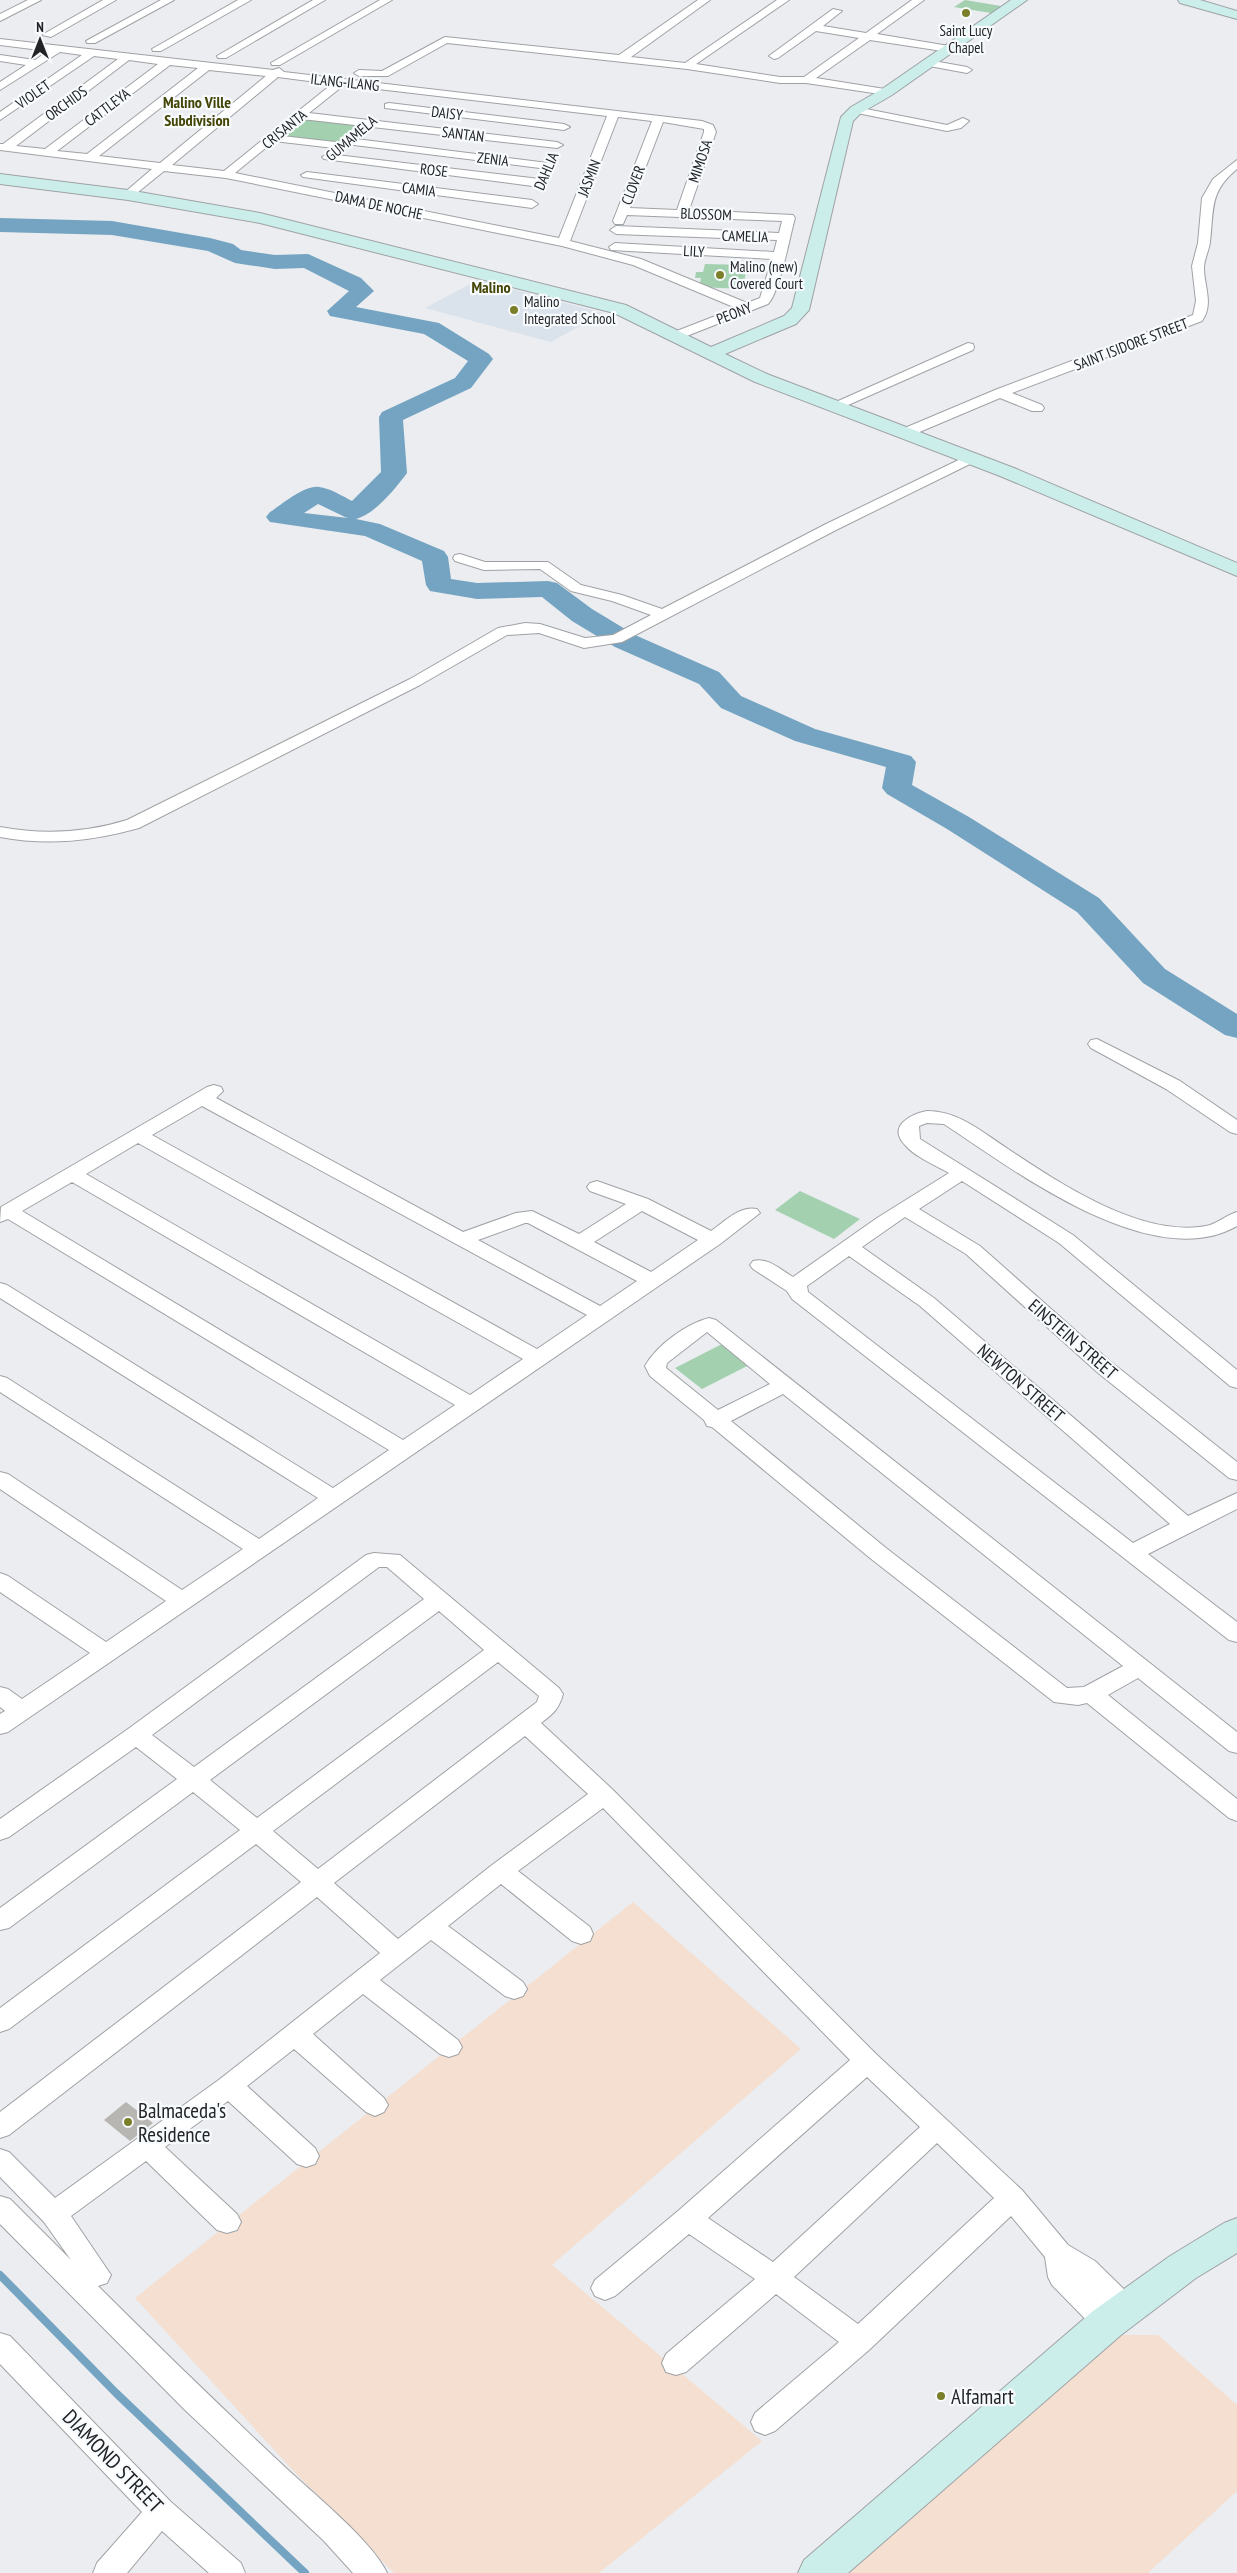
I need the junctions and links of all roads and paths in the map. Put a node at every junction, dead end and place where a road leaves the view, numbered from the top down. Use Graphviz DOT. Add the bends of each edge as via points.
graph roads {
  1 [pos="36,0"];
  2 [pos="111,0"];
  3 [pos="169,0"];
  4 [pos="246,0"];
  5 [pos="320,0"];
  6 [pos="387,0"];
  7 [pos="705,0"];
  8 [pos="784,0"];
  9 [pos="919,0"];
  10 [pos="1020,0"];
  11 [pos="1185,0"];
  12 [pos="837,11"];
  13 [pos="1237,16"];
  14 [pos="0,18"];
  15 [pos="816,28"];
  16 [pos="0,30"];
  17 [pos="19,32"];
  18 [pos="869,36"];
  19 [pos="65,38"];
  20 [pos="0,42"];
  21 [pos="58,49"];
  22 [pos="156,49"];
  23 [pos="949,49"];
  24 [pos="90,53"];
  25 [pos="222,56"];
  26 [pos="774,56"];
  27 [pos="127,57"];
  28 [pos="0,58"];
  29 [pos="619,60"];
  30 [pos="167,62"];
  31 [pos="36,63"];
  32 [pos="276,63"];
  33 [pos="928,63"];
  34 [pos="288,64"];
  35 [pos="206,66"];
  36 [pos="687,66"];
  37 [pos="967,70"];
  38 [pos="0,74"];
  39 [pos="273,75"];
  40 [pos="17,76"];
  41 [pos="864,76"];
  42 [pos="806,80"];
  43 [pos="341,82"];
  44 [pos="852,86"];
  45 [pos="0,87"];
  46 [pos="410,89"];
  47 [pos="887,92"];
  48 [pos="389,106"];
  49 [pos="573,107"];
  50 [pos="856,110"];
  51 [pos="614,112"];
  52 [pos="302,116"];
  53 [pos="0,117"];
  54 [pos="659,118"];
  55 [pos="963,121"];
  56 [pos="690,122"];
  57 [pos="369,123"];
  58 [pos="564,127"];
  59 [pos="274,138"];
  60 [pos="345,143"];
  61 [pos="557,145"];
  62 [pos="2,147"];
  63 [pos="47,153"];
  64 [pos="328,157"];
  65 [pos="89,158"];
  66 [pos="1237,163"];
  67 [pos="548,166"];
  68 [pos="160,167"];
  69 [pos="226,175"];
  70 [pos="307,175"];
  71 [pos="0,179"];
  72 [pos="540,183"];
  73 [pos="292,187"];
  74 [pos="126,192"];
  75 [pos="532,204"];
  76 [pos="623,210"];
  77 [pos="682,213"];
  78 [pos="789,218"];
  79 [pos="616,230"];
  80 [pos="519,234"];
  81 [pos="785,237"];
  82 [pos="563,243"];
  83 [pos="608,250"];
  84 [pos="780,256"];
  85 [pos="747,308"];
  86 [pos="674,337"];
  87 [pos="968,347"];
  88 [pos="709,354"];
  89 [pos="1000,393"];
  90 [pos="834,406"];
  91 [pos="1037,408"];
  92 [pos="905,433"];
  93 [pos="972,458"];
  94 [pos="460,558"];
  95 [pos="1233,566"];
  96 [pos="664,615"];
  97 [pos="0,832"];
  98 [pos="1097,1044"];
  99 [pos="1237,1128"];
  100 [pos="138,1135"];
  101 [pos="962,1173"];
  102 [pos="72,1174"];
  103 [pos="597,1187"];
  104 [pos="641,1203"];
  105 [pos="906,1210"];
  106 [pos="4,1213"];
  107 [pos="750,1213"];
  108 [pos="1237,1218"];
  109 [pos="461,1239"];
  110 [pos="713,1240"];
  111 [pos="580,1242"];
  112 [pos="850,1248"];
  113 [pos="760,1265"];
  114 [pos="653,1282"];
  115 [pos="796,1288"];
  116 [pos="0,1289"];
  117 [pos="601,1315"];
  118 [pos="537,1358"];
  119 [pos="1237,1381"];
  120 [pos="0,1384"];
  121 [pos="786,1384"];
  122 [pos="470,1404"];
  123 [pos="714,1420"];
  124 [pos="404,1450"];
  125 [pos="1237,1473"];
  126 [pos="0,1479"];
  127 [pos="333,1498"];
  128 [pos="1237,1500"];
  129 [pos="1185,1525"];
  130 [pos="259,1549"];
  131 [pos="1133,1552"];
  132 [pos="0,1581"];
  133 [pos="440,1600"];
  134 [pos="182,1601"];
  135 [pos="1237,1634"];
  136 [pos="499,1650"];
  137 [pos="106,1653"];
  138 [pos="1139,1667"];
  139 [pos="1091,1694"];
  140 [pos="0,1695"];
  141 [pos="22,1711"];
  142 [pos="526,1723"];
  143 [pos="0,1726"];
  144 [pos="136,1736"];
  145 [pos="1237,1745"];
  146 [pos="195,1780"];
  147 [pos="604,1795"];
  148 [pos="1237,1812"];
  149 [pos="0,1831"];
  150 [pos="255,1832"];
  151 [pos="501,1871"];
  152 [pos="319,1882"];
  153 [pos="0,1922"];
  154 [pos="431,1927"];
  155 [pos="581,1934"];
  156 [pos="398,1954"];
  157 [pos="363,1981"];
  158 [pos="514,1989"];
  159 [pos="0,2022"];
  160 [pos="295,2034"];
  161 [pos="448,2047"];
  162 [pos="867,2061"];
  163 [pos="229,2086"];
  164 [pos="375,2105"];
  165 [pos="938,2126"];
  166 [pos="0,2127"];
  167 [pos="146,2145"];
  168 [pos="306,2156"];
  169 [pos="0,2160"];
  170 [pos="1012,2198"];
  171 [pos="0,2207"];
  172 [pos="54,2214"];
  173 [pos="688,2219"];
  174 [pos="227,2222"];
  175 [pos="1237,2234"];
  176 [pos="97,2275"];
  177 [pos="775,2278"];
  178 [pos="605,2288"];
  179 [pos="1105,2304"];
  180 [pos="859,2341"];
  181 [pos="0,2345"];
  182 [pos="676,2363"];
  183 [pos="764,2422"];
  184 [pos="161,2511"];
  185 [pos="108,2573"];
  186 [pos="230,2573"];
  187 [pos="372,2573"];
  188 [pos="818,2573"];
  1 -- 14 [label="street"];
  2 -- 19 [label="street" via="42,35"];
  3 -- 22 [label="street" via="86,40"];
  4 -- 22 [label="street"];
  5 -- 25 [label="street"];
  6 -- 32 [label="street"];
  7 -- 29 [label="street"];
  8 -- 36 [label="street"];
  9 -- 18 [label="street"];
  10 -- 23 [label="street"];
  11 -- 13 [label="street"];
  12 -- 15 [label="street"];
  15 -- 18 [label="street"];
  15 -- 26 [label="street"];
  16 -- 17 [label="street"];
  18 -- 23 [label="street"];
  18 -- 42 [label="street"];
  20 -- 21 [label="street, ILANG-ILANG"];
  21 -- 24 [label="street, ILANG-ILANG"];
  21 -- 31 [label="street"];
  22 -- 25 [label="street"];
  23 -- 33 [label="street"];
  24 -- 27 [label="street, ILANG-ILANG"];
  24 -- 53 [label="street, VIOLET"];
  25 -- 32 [label="street"];
  27 -- 30 [label="street, ILANG-ILANG"];
  27 -- 62 [label="street, ORCHIDS"];
  28 -- 31 [label="street"];
  29 -- 34 [label="street" via="445,40 384,74"];
  29 -- 36 [label="street"];
  30 -- 35 [label="street, ILANG-ILANG"];
  30 -- 63 [label="street, CATTLEYA"];
  31 -- 40 [label="street"];
  32 -- 34 [label="street"];
  33 -- 37 [label="street"];
  33 -- 47 [label="street"];
  34 -- 39 [label="street"];
  35 -- 39 [label="street, ILANG-ILANG"];
  35 -- 65 [label="street"];
  36 -- 42 [label="street" via="780,80"];
  38 -- 40 [label="street"];
  39 -- 43 [label="street, ILANG-ILANG"];
  39 -- 68 [label="street"];
  40 -- 45 [label="street"];
  41 -- 44 [label="street"];
  42 -- 44 [label="street"];
  43 -- 46 [label="street, ILANG-ILANG"];
  43 -- 52 [label="street, CRISANTA"];
  44 -- 47 [label="street"];
  46 -- 48 [label="street, GUMAMELA"];
  46 -- 49 [label="street, ILANG-ILANG"];
  47 -- 50 [label="street"];
  48 -- 57 [label="street, GUMAMELA"];
  48 -- 58 [label="street, DAISY"];
  49 -- 51 [label="street, ILANG-ILANG"];
  49 -- 58 [label="street, DAHLIA"];
  50 -- 55 [label="street" via="947,128"];
  50 -- 88 [label="street" via="846,120 800,310 790,320"];
  51 -- 54 [label="street, ILANG-ILANG"];
  51 -- 82 [label="street, JASMIN"];
  52 -- 57 [label="street, SANTAN"];
  52 -- 59 [label="street, CRISANTA"];
  54 -- 56 [label="street, ILANG-ILANG"];
  54 -- 76 [label="street, CLOVER"];
  56 -- 77 [label="street, MIMOSA" via="709,127 710,132"];
  57 -- 60 [label="street, GUMAMELA"];
  57 -- 61 [label="street, SANTAN"];
  58 -- 61 [label="street, DAHLIA"];
  59 -- 60 [label="street, ZENIA"];
  59 -- 69 [label="street, CRISANTA"];
  60 -- 64 [label="street, GUMAMELA"];
  60 -- 67 [label="street, ZENIA"];
  61 -- 67 [label="street, DAHLIA"];
  62 -- 63 [label="street, DAMA DE NOCHE"];
  63 -- 65 [label="street, DAMA DE NOCHE"];
  64 -- 70 [label="street, GUMAMELA"];
  64 -- 72 [label="street, ROSE"];
  65 -- 68 [label="street, DAMA DE NOCHE"];
  66 -- 89 [label="street, SAINT ISIDORE STREET" via="1221,175 1208,193 1204,246 1197,266 1201,301 1198,318"];
  67 -- 72 [label="street, DAHLIA"];
  68 -- 69 [label="street, DAMA DE NOCHE"];
  68 -- 74 [label="street"];
  69 -- 73 [label="street, DAMA DE NOCHE"];
  70 -- 73 [label="street, GUMAMELA"];
  70 -- 75 [label="street, CAMIA"];
  71 -- 74 [label="street"];
  72 -- 75 [label="street, DAHLIA"];
  73 -- 80 [label="street, DAMA DE NOCHE"];
  74 -- 86 [label="street" via="270,220 610,306"];
  75 -- 80 [label="street, DAHLIA"];
  76 -- 77 [label="street, BLOSSOM"];
  76 -- 79 [label="street, CLOVER"];
  77 -- 78 [label="street, BLOSSOM"];
  78 -- 81 [label="street, PEONY"];
  79 -- 81 [label="street, CAMELIA"];
  79 -- 83 [label="street, CLOVER"];
  80 -- 82 [label="street, DAMA DE NOCHE"];
  81 -- 84 [label="street, PEONY"];
  82 -- 83 [label="street, DAMA DE NOCHE"];
  83 -- 84 [label="street, LILY"];
  83 -- 85 [label="street, DAMA DE NOCHE"];
  84 -- 85 [label="street, PEONY" via="767,298"];
  85 -- 86 [label="street, PEONY"];
  86 -- 88 [label="street"];
  87 -- 90 [label="street"];
  88 -- 90 [label="street"];
  89 -- 91 [label="street"];
  89 -- 92 [label="street, SAINT ISIDORE STREET"];
  90 -- 92 [label="street"];
  92 -- 93 [label="street"];
  93 -- 95 [label="street"];
  93 -- 96 [label="street"];
  94 -- 96 [label="street" via="484,566 543,565 576,588"];
  96 -- 97 [label="street" via="618,639 584,643 540,629 503,631 415,682 133,824 90,836 29,837"];
  98 -- 99 [label="street" via="1173,1085"];
  100 -- 102 [label="street"];
  100 -- 109 [label="street" via="209,1094"];
  100 -- 118 [label="street"];
  101 -- 105 [label="street"];
  101 -- 108 [label="street" via="912,1142 909,1129 918,1118 932,1115 951,1120 1088,1206 1114,1218 1185,1233 1218,1228"];
  101 -- 119 [label="street" via="1066,1239"];
  102 -- 106 [label="street"];
  102 -- 122 [label="street"];
  103 -- 104 [label="street"];
  104 -- 110 [label="street"];
  104 -- 111 [label="street"];
  105 -- 112 [label="street"];
  105 -- 125 [label="street, EINSTEIN STREET" via="973,1250 1104,1367"];
  106 -- 124 [label="street"];
  107 -- 110 [label="street"];
  109 -- 111 [label="street" via="529,1217"];
  109 -- 117 [label="street"];
  110 -- 114 [label="street"];
  111 -- 114 [label="street"];
  112 -- 115 [label="street"];
  112 -- 129 [label="street, NEWTON STREET" via="927,1302"];
  113 -- 115 [label="street"];
  114 -- 117 [label="street"];
  115 -- 131 [label="street" via="799,1295 1073,1509"];
  116 -- 127 [label="street"];
  117 -- 118 [label="street"];
  118 -- 122 [label="street"];
  120 -- 130 [label="street"];
  121 -- 123 [label="street"];
  121 -- 123 [label="street" via="709,1324 700,1328 654,1366"];
  121 -- 138 [label="street"];
  122 -- 124 [label="street"];
  123 -- 139 [label="street" via="1062,1696"];
  124 -- 127 [label="street"];
  126 -- 134 [label="street"];
  127 -- 130 [label="street"];
  128 -- 129 [label="street"];
  129 -- 131 [label="street"];
  130 -- 134 [label="street"];
  131 -- 135 [label="street"];
  132 -- 137 [label="street"];
  133 -- 136 [label="street"];
  133 -- 144 [label="street" via="392,1560 374,1560"];
  133 -- 146 [label="street"];
  134 -- 137 [label="street"];
  136 -- 142 [label="street" via="551,1694 548,1706"];
  136 -- 150 [label="street"];
  137 -- 141 [label="street"];
  138 -- 139 [label="street"];
  138 -- 145 [label="street"];
  139 -- 148 [label="street"];
  140 -- 141 [label="street"];
  141 -- 143 [label="street"];
  142 -- 147 [label="street"];
  142 -- 152 [label="street"];
  144 -- 146 [label="street"];
  144 -- 149 [label="street"];
  146 -- 150 [label="street"];
  146 -- 153 [label="street"];
  147 -- 151 [label="street"];
  147 -- 162 [label="street"];
  150 -- 152 [label="street"];
  150 -- 159 [label="street"];
  151 -- 154 [label="street"];
  151 -- 155 [label="street"];
  152 -- 156 [label="street"];
  152 -- 166 [label="street"];
  154 -- 156 [label="street"];
  154 -- 158 [label="street"];
  156 -- 157 [label="street"];
  157 -- 160 [label="street"];
  157 -- 161 [label="street"];
  160 -- 163 [label="street"];
  160 -- 164 [label="street"];
  162 -- 165 [label="street"];
  162 -- 173 [label="street"];
  163 -- 167 [label="street"];
  163 -- 168 [label="street"];
  165 -- 170 [label="street"];
  165 -- 177 [label="street"];
  167 -- 172 [label="street"];
  167 -- 174 [label="street"];
  169 -- 172 [label="street"];
  170 -- 179 [label="street" via="1058,2253 1062,2277"];
  170 -- 180 [label="street"];
  171 -- 187 [label="street" via="334,2532"];
  172 -- 176 [label="street"];
  173 -- 177 [label="street"];
  173 -- 178 [label="street"];
  175 -- 179 [label="street" via="1183,2267"];
  177 -- 180 [label="street"];
  177 -- 182 [label="street"];
  179 -- 188 [label="street"];
  180 -- 183 [label="street"];
  181 -- 184 [label="street, DIAMOND STREET"];
  184 -- 185 [label="street"];
  184 -- 186 [label="street, DIAMOND STREET"];
}
